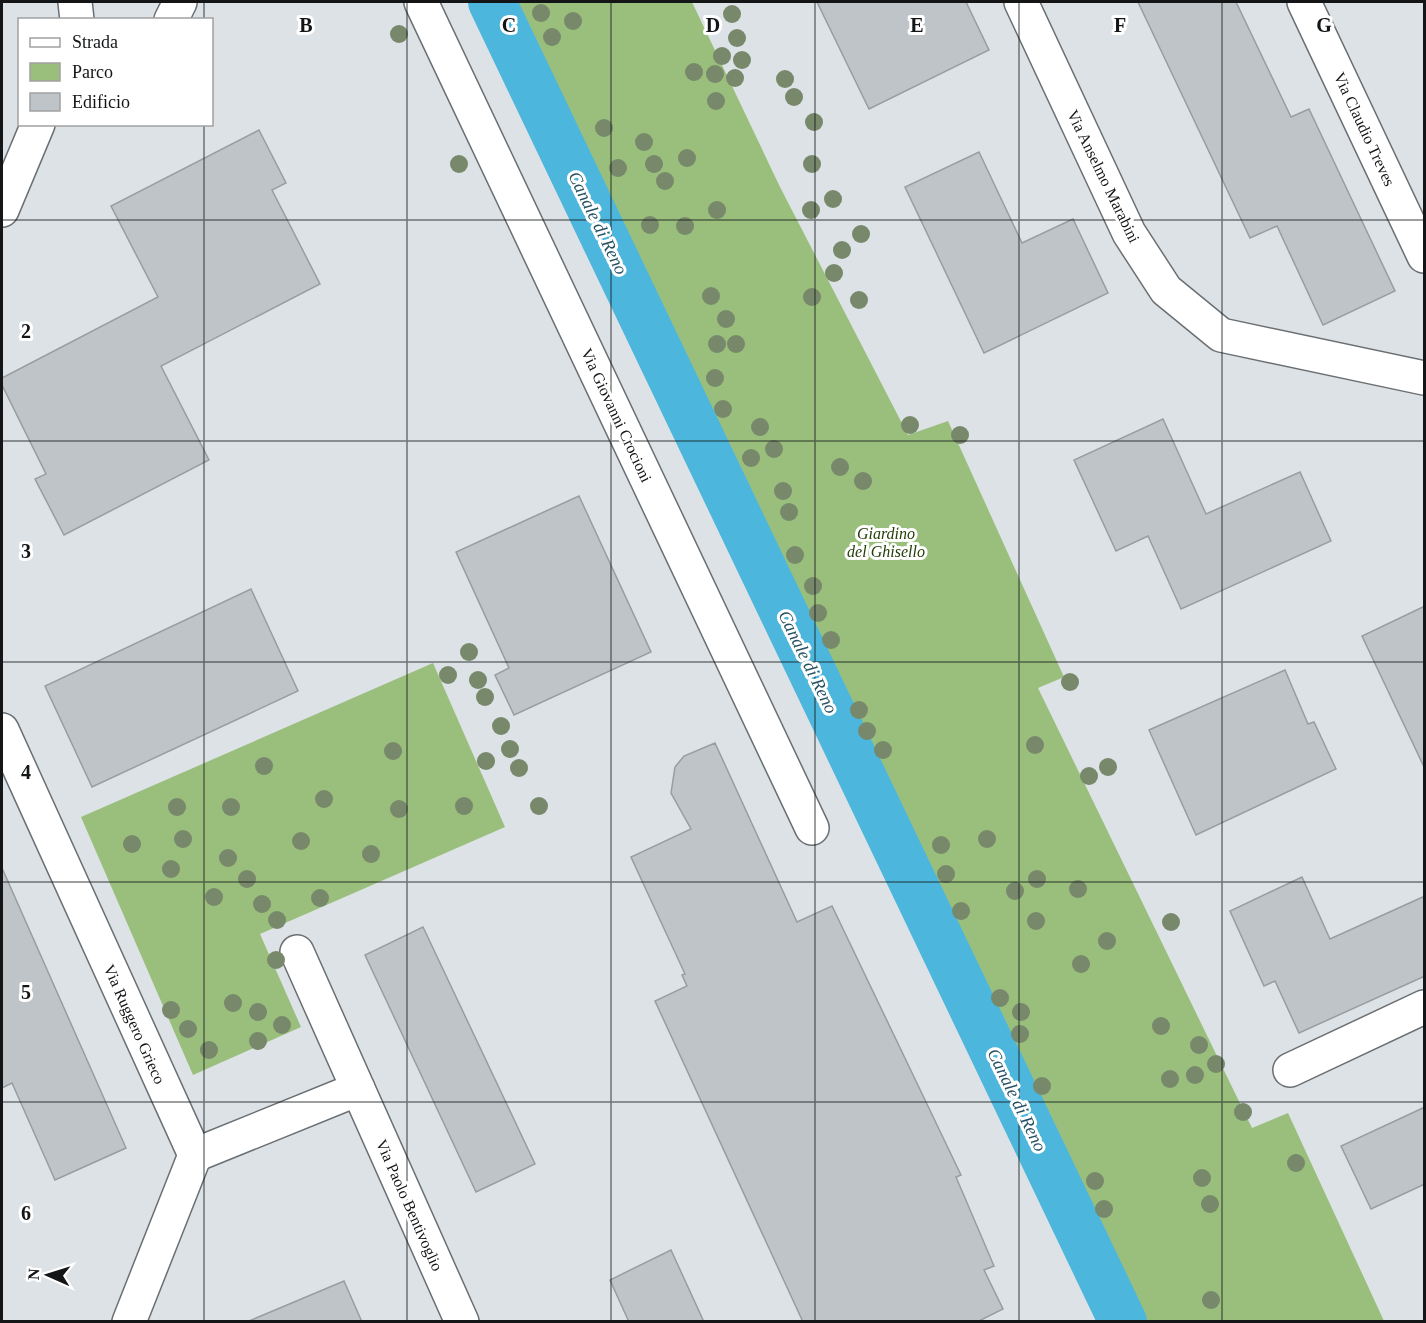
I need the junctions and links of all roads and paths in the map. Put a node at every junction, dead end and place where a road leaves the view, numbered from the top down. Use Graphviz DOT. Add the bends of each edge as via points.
graph roads {
  1 [pos="75,2"];
  2 [pos="180,2"];
  3 [pos="421,2"];
  4 [pos="1021,2"];
  5 [pos="1305,2"];
  6 [pos="77,18"];
  7 [pos="172,18"];
  8 [pos="37,126"];
  9 [pos="2,210"];
  10 [pos="1425,256"];
  11 [pos="1425,378"];
  12 [pos="2,730"];
  13 [pos="812,828"];
  14 [pos="297,952"];
  15 [pos="1425,1007"];
  16 [pos="1290,1070"];
  17 [pos="358,1089"];
  18 [pos="195,1155"];
  19 [pos="129,1322"];
  20 [pos="462,1322"];
  1 -- 6 [label="street"];
  2 -- 7 [label="street"];
  3 -- 13 [label="street, Via Giovanni Crocioni"];
  4 -- 11 [label="street, Via Anselmo Marabini" via="1129,233 1166,290 1221,335"];
  5 -- 10 [label="street, Via Claudio Treves"];
  8 -- 9 [label="street"];
  12 -- 18 [label="street, Via Ruggero Grieco"];
  14 -- 17 [label="street, Via Paolo Bentivoglio"];
  15 -- 16 [label="street"];
  17 -- 18 [label="street"];
  17 -- 20 [label="street, Via Paolo Bentivoglio"];
  18 -- 19 [label="street"];
}
